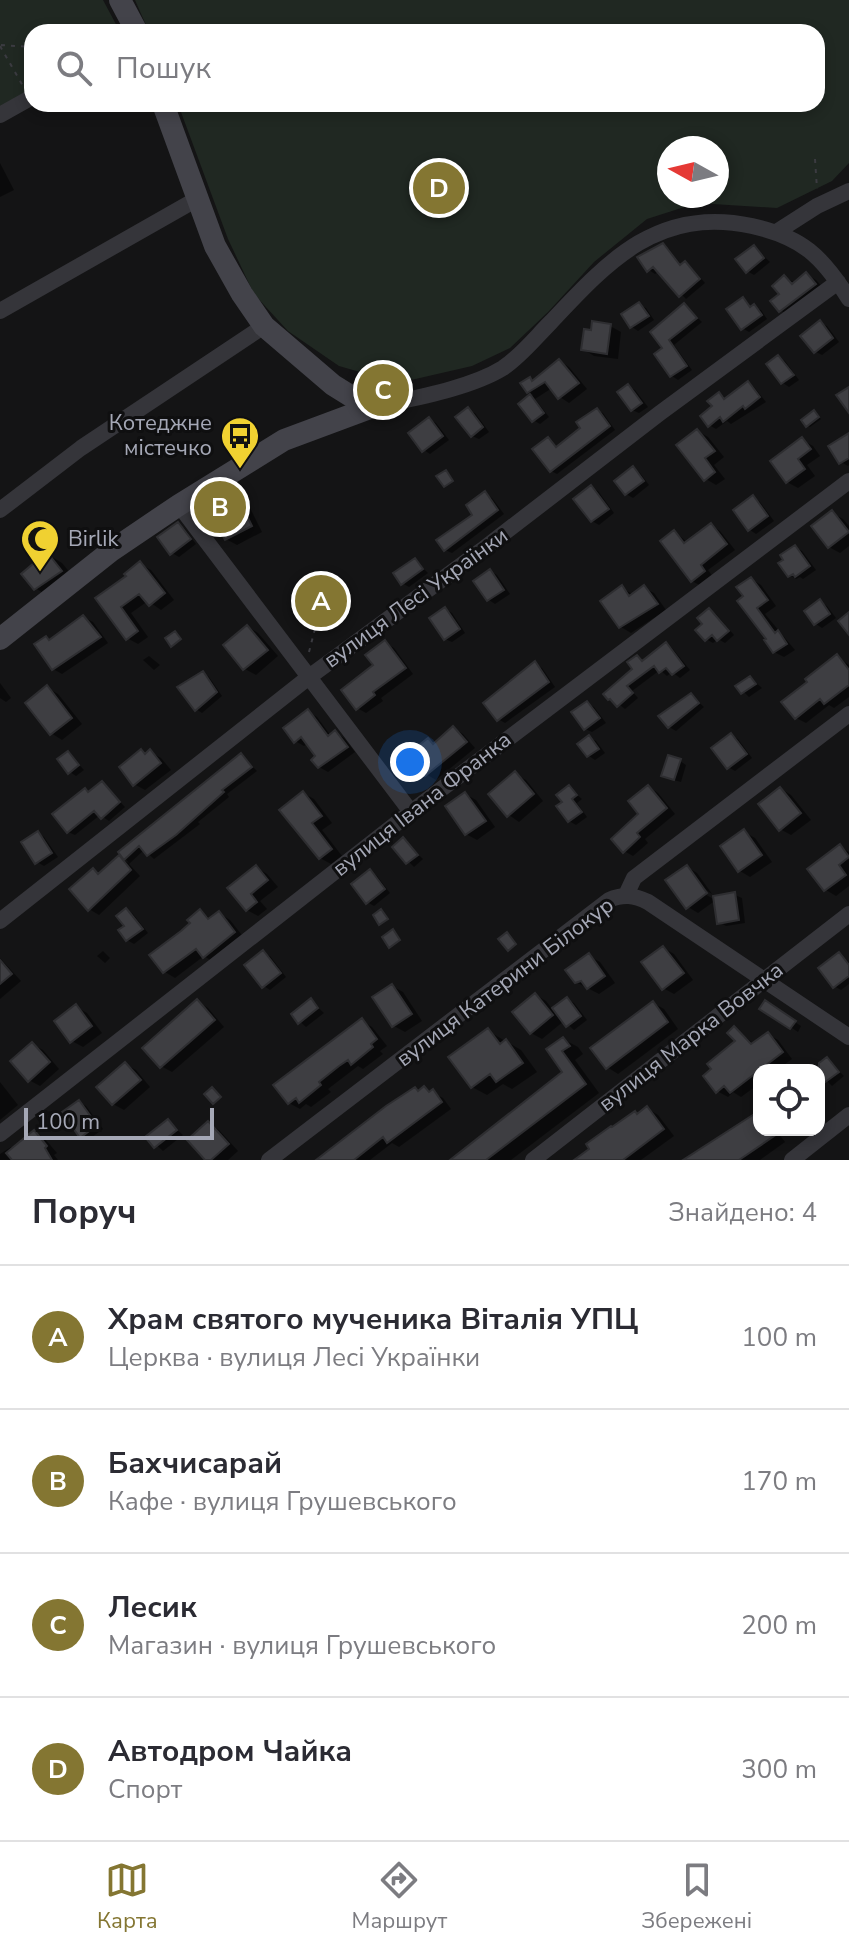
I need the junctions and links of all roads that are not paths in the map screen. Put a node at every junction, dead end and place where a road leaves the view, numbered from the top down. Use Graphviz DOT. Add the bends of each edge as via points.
graph roads {
  1 [pos="120,0"];
  2 [pos="133,24"];
  3 [pos="24,101"];
  4 [pos="166,112"];
  5 [pos="0,115"];
  6 [pos="849,191"];
  7 [pos="197,199"];
  8 [pos="778,231"];
  9 [pos="838,282"];
  10 [pos="849,299"];
  11 [pos="0,311"];
  12 [pos="264,326"];
  13 [pos="370,408"];
  14 [pos="849,481"];
  15 [pos="179,505"];
  16 [pos="0,510"];
  17 [pos="0,639"];
  18 [pos="309,677"];
  19 [pos="849,714"];
  20 [pos="411,812"];
  21 [pos="626,895"];
  22 [pos="849,914"];
  23 [pos="0,921"];
  24 [pos="764,979"];
  25 [pos="849,1037"];
  26 [pos="849,1115"];
  27 [pos="0,1134"];
  28 [pos="269,1160"];
  29 [pos="533,1160"];
  30 [pos="792,1160"];
  1 -- 2 [label="street"];
  3 -- 5 [label="street"];
  4 -- 7 [label="street"];
  6 -- 8 [label="street"];
  7 -- 11 [label="street"];
  7 -- 12 [label="street" via="215,246"];
  8 -- 9 [label="street" via="800,241"];
  8 -- 13 [label="street" via="728,221 664,230 638,242 592,278 503,368 431,394"];
  9 -- 10 [label="street"];
  9 -- 18 [label="street, вулиця Лесі Українки"];
  12 -- 13 [label="street" via="333,385"];
  12 -- 16 [label="street" via="81,448"];
  13 -- 15 [label="street" via="284,440"];
  14 -- 20 [label="street, вулиця Івана Франка"];
  15 -- 17 [label="street"];
  15 -- 18 [label="street"];
  18 -- 20 [label="street"];
  18 -- 23 [label="street, вулиця Лесі Українки"];
  19 -- 21 [label="street, вулиця Катерини Білокур" via="634,878"];
  20 -- 27 [label="street, вулиця Івана Франка"];
  21 -- 24 [label="street" via="648,902"];
  21 -- 28 [label="street, вулиця Катерини Білокур" via="609,900"];
  22 -- 24 [label="street, вулиця Марка Вовчка"];
  24 -- 25 [label="street"];
  24 -- 29 [label="street, вулиця Марка Вовчка"];
  26 -- 30 [label="street"];
}
